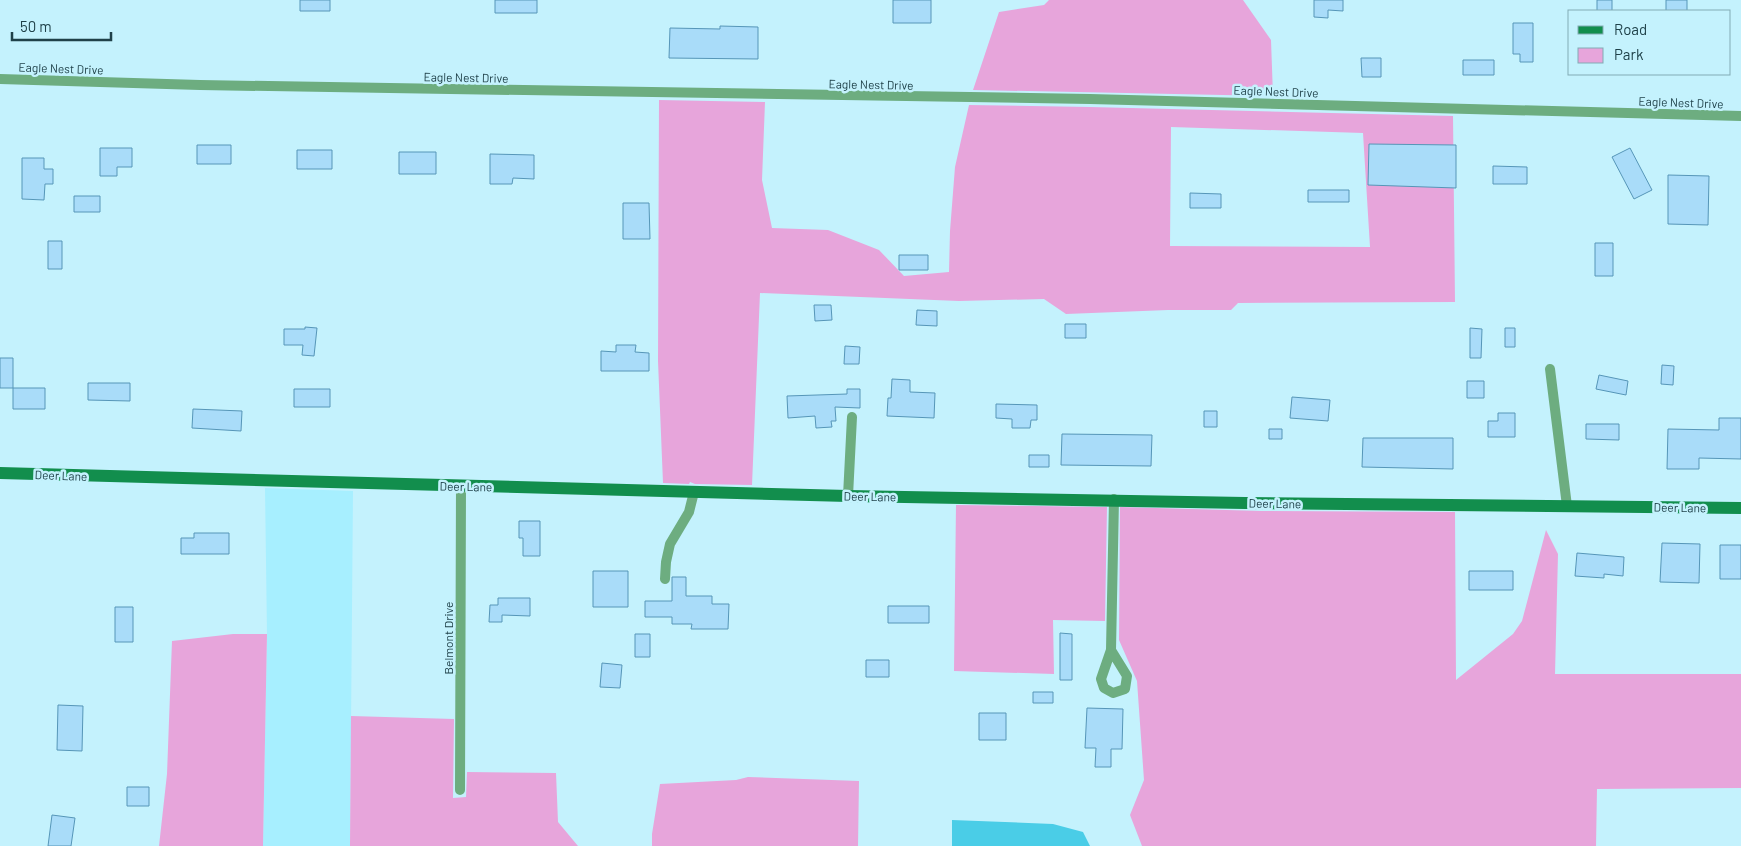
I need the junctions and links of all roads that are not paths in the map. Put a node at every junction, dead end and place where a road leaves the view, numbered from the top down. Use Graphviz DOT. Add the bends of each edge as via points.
graph roads {
  1 [pos="0,79"];
  2 [pos="1741,116"];
  3 [pos="1550,369"];
  4 [pos="852,417"];
  5 [pos="0,473"];
  6 [pos="461,486"];
  7 [pos="694,492"];
  8 [pos="848,496"];
  9 [pos="1114,499"];
  10 [pos="1567,506"];
  11 [pos="1741,508"];
  12 [pos="665,579"];
  13 [pos="1111,650"];
  14 [pos="460,790"];
  1 -- 2 [label="street, Eagle Nest Drive" via="220,86 1090,99"];
  3 -- 10 [label="street"];
  4 -- 8 [label="street"];
  5 -- 6 [label="street, Deer Lane"];
  6 -- 7 [label="street, Deer Lane"];
  6 -- 14 [label="street, Belmont Drive"];
  7 -- 8 [label="street, Deer Lane"];
  7 -- 12 [label="street" via="689,512 670,544"];
  8 -- 9 [label="street, Deer Lane"];
  9 -- 10 [label="street, Deer Lane"];
  9 -- 13 [label="street"];
  10 -- 11 [label="street, Deer Lane"];
}
